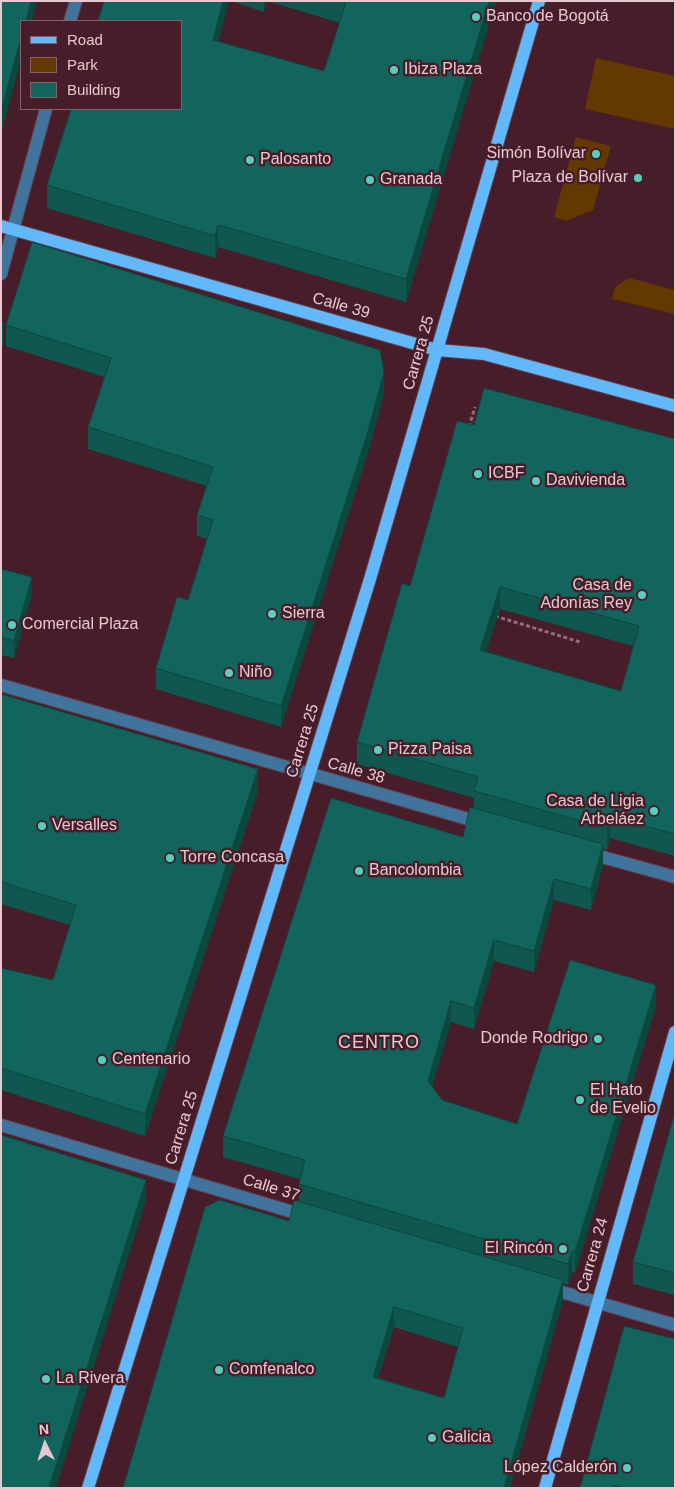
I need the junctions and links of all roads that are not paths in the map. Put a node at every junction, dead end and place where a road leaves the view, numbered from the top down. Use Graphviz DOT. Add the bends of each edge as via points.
graph roads {
  1 [pos="76,1"];
  2 [pos="539,1"];
  3 [pos="70,20"];
  4 [pos="46,110"];
  5 [pos="7,227"];
  6 [pos="1,274"];
  7 [pos="437,350"];
  8 [pos="675,406"];
  9 [pos="1,685"];
  10 [pos="309,775"];
  11 [pos="492,826"];
  12 [pos="578,850"];
  13 [pos="675,877"];
  14 [pos="675,1032"];
  15 [pos="1,1125"];
  16 [pos="183,1179"];
  17 [pos="314,1218"];
  18 [pos="540,1286"];
  19 [pos="596,1302"];
  20 [pos="675,1325"];
  21 [pos="88,1488"];
  22 [pos="545,1488"];
  1 -- 3 [label="street"];
  2 -- 7 [label="main road, Carrera 25"];
  4 -- 5 [label="street"];
  5 -- 6 [label="street"];
  5 -- 7 [label="main road, Calle 39"];
  7 -- 8 [label="main road, Calle 39" via="484,354"];
  7 -- 10 [label="main road, Carrera 25"];
  9 -- 10 [label="street, Calle 38"];
  10 -- 11 [label="street, Calle 38"];
  10 -- 16 [label="main road, Carrera 25"];
  12 -- 13 [label="street"];
  14 -- 19 [label="main road, Carrera 24"];
  15 -- 16 [label="street, Calle 37"];
  16 -- 17 [label="street, Calle 37"];
  16 -- 21 [label="main road, Carrera 25"];
  18 -- 19 [label="street"];
  19 -- 20 [label="street"];
  19 -- 22 [label="main road, Carrera 24"];
}
